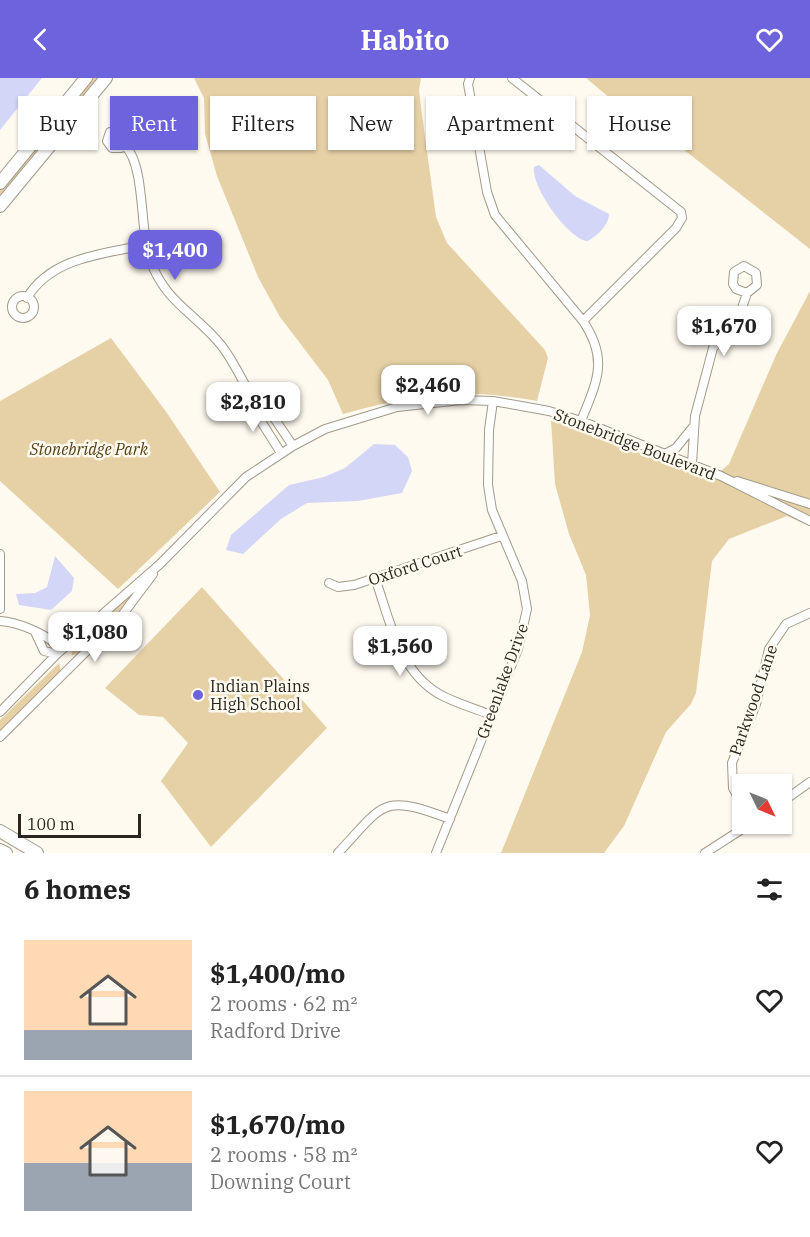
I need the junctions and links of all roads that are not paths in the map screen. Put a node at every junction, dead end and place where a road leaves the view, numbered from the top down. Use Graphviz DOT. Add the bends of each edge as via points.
graph roads {
  1 [pos="86,78"];
  2 [pos="106,78"];
  3 [pos="470,78"];
  4 [pos="512,78"];
  5 [pos="128,150"];
  6 [pos="0,183"];
  7 [pos="0,206"];
  8 [pos="145,245"];
  9 [pos="747,293"];
  10 [pos="27,298"];
  11 [pos="583,321"];
  12 [pos="493,401"];
  13 [pos="259,408"];
  14 [pos="581,421"];
  15 [pos="693,426"];
  16 [pos="293,446"];
  17 [pos="281,453"];
  18 [pos="665,454"];
  19 [pos="693,465"];
  20 [pos="730,482"];
  21 [pos="810,504"];
  22 [pos="810,521"];
  23 [pos="501,536"];
  24 [pos="0,554"];
  25 [pos="160,564"];
  26 [pos="375,578"];
  27 [pos="329,583"];
  28 [pos="0,609"];
  29 [pos="810,613"];
  30 [pos="0,621"];
  31 [pos="57,654"];
  32 [pos="0,712"];
  33 [pos="491,715"];
  34 [pos="0,737"];
  35 [pos="733,774"];
  36 [pos="810,782"];
  37 [pos="792,795"];
  38 [pos="450,819"];
  39 [pos="0,831"];
  40 [pos="734,834"];
  41 [pos="0,850"];
  42 [pos="6,853"];
  43 [pos="37,853"];
  44 [pos="338,853"];
  45 [pos="436,853"];
  46 [pos="705,853"];
  1 -- 6 [label="main road"];
  2 -- 7 [label="main road"];
  3 -- 11 [label="street" via="487,192 495,215"];
  4 -- 11 [label="street" via="681,212 676,228"];
  5 -- 8 [label="street" via="139,184"];
  8 -- 10 [label="street" via="62,266 37,284"];
  8 -- 13 [label="street" via="164,288 222,347"];
  9 -- 15 [label="street" via="738,320 713,348"];
  11 -- 14 [label="street" via="600,359 596,383"];
  12 -- 14 [label="street, Stonebridge Boulevard"];
  12 -- 16 [label="street, Stonebridge Boulevard" via="397,407 346,421"];
  12 -- 23 [label="street, Greenlake Drive" via="488,485"];
  13 -- 16 [label="street" via="268,409"];
  13 -- 17 [label="street" via="257,415"];
  14 -- 18 [label="street, Stonebridge Boulevard"];
  15 -- 18 [label="street" via="676,448"];
  15 -- 19 [label="street"];
  16 -- 17 [label="street, Stonebridge Boulevard"];
  17 -- 25 [label="street, Stonebridge Boulevard" via="225,497"];
  18 -- 19 [label="street, Stonebridge Boulevard"];
  19 -- 20 [label="street, Stonebridge Boulevard"];
  20 -- 21 [label="street, Stonebridge Boulevard" via="739,480"];
  20 -- 22 [label="street, Stonebridge Boulevard"];
  23 -- 26 [label="street, Oxford Court"];
  23 -- 33 [label="street, Greenlake Drive" via="522,581 527,609 522,636"];
  24 -- 28 [label="street"];
  25 -- 31 [label="street, Stonebridge Boulevard"];
  25 -- 34 [label="street, Stonebridge Boulevard" via="120,618"];
  26 -- 27 [label="street, Oxford Court" via="345,586"];
  26 -- 33 [label="street" via="400,650 414,673 438,693"];
  29 -- 35 [label="street, Parkwood Lane" via="786,624 769,649 756,704 732,763"];
  30 -- 31 [label="street" via="19,623 36,634 45,651"];
  31 -- 32 [label="street, Stonebridge Boulevard"];
  33 -- 38 [label="street, Greenlake Drive"];
  36 -- 37 [label="street"];
  38 -- 44 [label="street" via="395,803 378,811"];
  38 -- 45 [label="street, Greenlake Drive"];
  39 -- 43 [label="main road"];
  40 -- 46 [label="street"];
  41 -- 42 [label="main road"];
}
